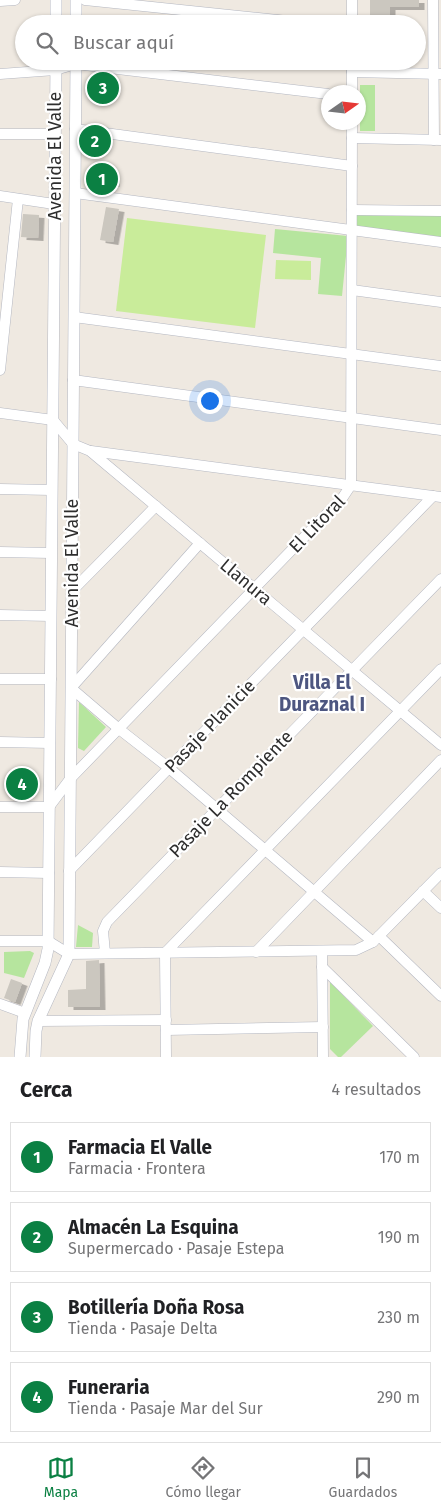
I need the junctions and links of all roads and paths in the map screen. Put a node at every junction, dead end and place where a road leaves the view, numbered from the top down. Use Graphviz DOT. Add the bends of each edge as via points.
graph roads {
  1 [pos="15,0"];
  2 [pos="56,0"];
  3 [pos="76,0"];
  4 [pos="85,0"];
  5 [pos="352,0"];
  6 [pos="0,1"];
  7 [pos="436,4"];
  8 [pos="56,15"];
  9 [pos="76,15"];
  10 [pos="229,15"];
  11 [pos="352,15"];
  12 [pos="28,70"];
  13 [pos="56,70"];
  14 [pos="76,70"];
  15 [pos="133,70"];
  16 [pos="352,70"];
  17 [pos="388,70"];
  18 [pos="0,74"];
  19 [pos="437,74"];
  20 [pos="352,85"];
  21 [pos="321,93"];
  22 [pos="75,129"];
  23 [pos="352,130"];
  24 [pos="0,134"];
  25 [pos="55,134"];
  26 [pos="352,138"];
  27 [pos="438,140"];
  28 [pos="352,166"];
  29 [pos="75,193"];
  30 [pos="0,196"];
  31 [pos="18,199"];
  32 [pos="54,204"];
  33 [pos="352,210"];
  34 [pos="441,211"];
  35 [pos="352,231"];
  36 [pos="441,242"];
  37 [pos="352,290"];
  38 [pos="441,302"];
  39 [pos="74,317"];
  40 [pos="352,354"];
  41 [pos="441,366"];
  42 [pos="0,370"];
  43 [pos="73,380"];
  44 [pos="0,414"];
  45 [pos="351,418"];
  46 [pos="53,420"];
  47 [pos="441,430"];
  48 [pos="73,444"];
  49 [pos="90,451"];
  50 [pos="351,486"];
  51 [pos="0,489"];
  52 [pos="52,490"];
  53 [pos="437,497"];
  54 [pos="156,506"];
  55 [pos="200,543"];
  56 [pos="0,552"];
  57 [pos="51,553"];
  58 [pos="441,579"];
  59 [pos="254,589"];
  60 [pos="72,591"];
  61 [pos="0,615"];
  62 [pos="51,616"];
  63 [pos="303,630"];
  64 [pos="441,669"];
  65 [pos="352,670"];
  66 [pos="0,679"];
  67 [pos="50,684"];
  68 [pos="71,688"];
  69 [pos="400,711"];
  70 [pos="119,729"];
  71 [pos="0,742"];
  72 [pos="50,743"];
  73 [pos="441,745"];
  74 [pos="441,760"];
  75 [pos="169,768"];
  76 [pos="70,779"];
  77 [pos="0,807"];
  78 [pos="50,808"];
  79 [pos="218,808"];
  80 [pos="265,849"];
  81 [pos="69,870"];
  82 [pos="0,872"];
  83 [pos="441,872"];
  84 [pos="49,873"];
  85 [pos="424,890"];
  86 [pos="314,891"];
  87 [pos="441,908"];
  88 [pos="376,939"];
  89 [pos="0,941"];
  90 [pos="48,942"];
  91 [pos="322,951"];
  92 [pos="256,952"];
  93 [pos="105,953"];
  94 [pos="165,953"];
  95 [pos="69,954"];
  96 [pos="322,967"];
  97 [pos="441,996"];
  98 [pos="0,1004"];
  99 [pos="25,1013"];
  100 [pos="38,1021"];
  101 [pos="166,1025"];
  102 [pos="323,1027"];
  103 [pos="20,1057"];
  104 [pos="35,1057"];
  105 [pos="166,1057"];
  106 [pos="323,1057"];
  107 [pos="414,1057"];
  1 -- 6 [label="street"];
  2 -- 8 [label="street"];
  3 -- 9 [label="street"];
  4 -- 10 [label="street"];
  5 -- 11 [label="street"];
  7 -- 19 [label="street"];
  12 -- 18 [label="street"];
  13 -- 25 [label="street, Avenida El Valle"];
  14 -- 22 [label="street, Avenida El Valle"];
  15 -- 21 [label="street"];
  16 -- 20 [label="street"];
  17 -- 19 [label="street"];
  19 -- 27 [label="street"];
  22 -- 28 [label="street"];
  22 -- 29 [label="street, Avenida El Valle"];
  23 -- 26 [label="street, El Litoral"];
  24 -- 25 [label="street"];
  25 -- 32 [label="street, Avenida El Valle"];
  26 -- 27 [label="street"];
  26 -- 28 [label="street, El Litoral"];
  28 -- 33 [label="street, El Litoral"];
  29 -- 35 [label="street"];
  29 -- 39 [label="street, Avenida El Valle"];
  30 -- 31 [label="street"];
  31 -- 32 [label="street"];
  31 -- 42 [label="street"];
  32 -- 46 [label="street, Avenida El Valle"];
  33 -- 34 [label="street"];
  33 -- 35 [label="street, El Litoral"];
  35 -- 36 [label="street"];
  35 -- 37 [label="street, El Litoral"];
  37 -- 38 [label="street"];
  37 -- 40 [label="street, El Litoral"];
  39 -- 40 [label="street"];
  39 -- 43 [label="street, Avenida El Valle"];
  40 -- 41 [label="street"];
  40 -- 45 [label="street, El Litoral"];
  43 -- 45 [label="street"];
  43 -- 48 [label="street, Avenida El Valle"];
  44 -- 46 [label="street"];
  45 -- 47 [label="street"];
  45 -- 50 [label="street, El Litoral"];
  46 -- 48 [label="street, Llanura"];
  46 -- 52 [label="street, Avenida El Valle"];
  48 -- 49 [label="street, Llanura"];
  48 -- 60 [label="street, Avenida El Valle"];
  49 -- 50 [label="street"];
  49 -- 54 [label="street, Llanura"];
  50 -- 53 [label="street"];
  50 -- 59 [label="street, El Litoral"];
  51 -- 52 [label="street"];
  52 -- 57 [label="street, Avenida El Valle"];
  53 -- 63 [label="street, Pasaje Planicie"];
  54 -- 55 [label="street, Llanura"];
  54 -- 60 [label="street"];
  55 -- 59 [label="street, Llanura"];
  55 -- 68 [label="street"];
  56 -- 57 [label="street"];
  57 -- 62 [label="street, Avenida El Valle"];
  58 -- 65 [label="street, Pasaje La Rompiente"];
  59 -- 63 [label="street, Llanura"];
  59 -- 70 [label="street, El Litoral"];
  60 -- 68 [label="street, Avenida El Valle"];
  61 -- 62 [label="street"];
  62 -- 67 [label="street, Avenida El Valle"];
  63 -- 65 [label="street, Llanura"];
  63 -- 75 [label="street, Pasaje Planicie"];
  64 -- 69 [label="street"];
  65 -- 69 [label="street, Llanura"];
  65 -- 79 [label="street, Pasaje La Rompiente"];
  66 -- 67 [label="street"];
  67 -- 68 [label="street"];
  67 -- 72 [label="street, Avenida El Valle"];
  68 -- 70 [label="street"];
  68 -- 76 [label="street, Avenida El Valle"];
  69 -- 73 [label="street, Llanura"];
  69 -- 80 [label="street"];
  70 -- 75 [label="street"];
  70 -- 76 [label="street, El Litoral"];
  71 -- 72 [label="street"];
  72 -- 78 [label="street, Avenida El Valle"];
  74 -- 86 [label="street"];
  75 -- 79 [label="street"];
  75 -- 81 [label="street, Pasaje Planicie"];
  76 -- 78 [label="street, El Litoral"];
  76 -- 81 [label="street, Avenida El Valle"];
  77 -- 78 [label="street"];
  78 -- 84 [label="street, Avenida El Valle"];
  79 -- 80 [label="street"];
  79 -- 93 [label="street, Pasaje La Rompiente" via="105,924"];
  80 -- 86 [label="street"];
  80 -- 94 [label="street"];
  81 -- 95 [label="street, Avenida El Valle"];
  82 -- 84 [label="street"];
  83 -- 85 [label="street"];
  84 -- 90 [label="street, Avenida El Valle"];
  85 -- 87 [label="street"];
  85 -- 88 [label="street"];
  86 -- 88 [label="street"];
  86 -- 92 [label="street"];
  88 -- 91 [label="street" via="356,950"];
  88 -- 97 [label="street"];
  89 -- 90 [label="street"];
  90 -- 95 [label="street"];
  90 -- 99 [label="street, Avenida El Valle" via="45,963"];
  91 -- 92 [label="street"];
  91 -- 96 [label="street"];
  92 -- 94 [label="street"];
  93 -- 94 [label="street"];
  93 -- 95 [label="street"];
  94 -- 101 [label="street"];
  95 -- 100 [label="street, Avenida El Valle"];
  96 -- 102 [label="street"];
  96 -- 107 [label="street"];
  98 -- 99 [label="street"];
  99 -- 103 [label="street, Avenida El Valle"];
  100 -- 101 [label="street"];
  100 -- 104 [label="street, Avenida El Valle"];
  101 -- 102 [label="street"];
  101 -- 105 [label="street"];
  102 -- 106 [label="street"];
}
